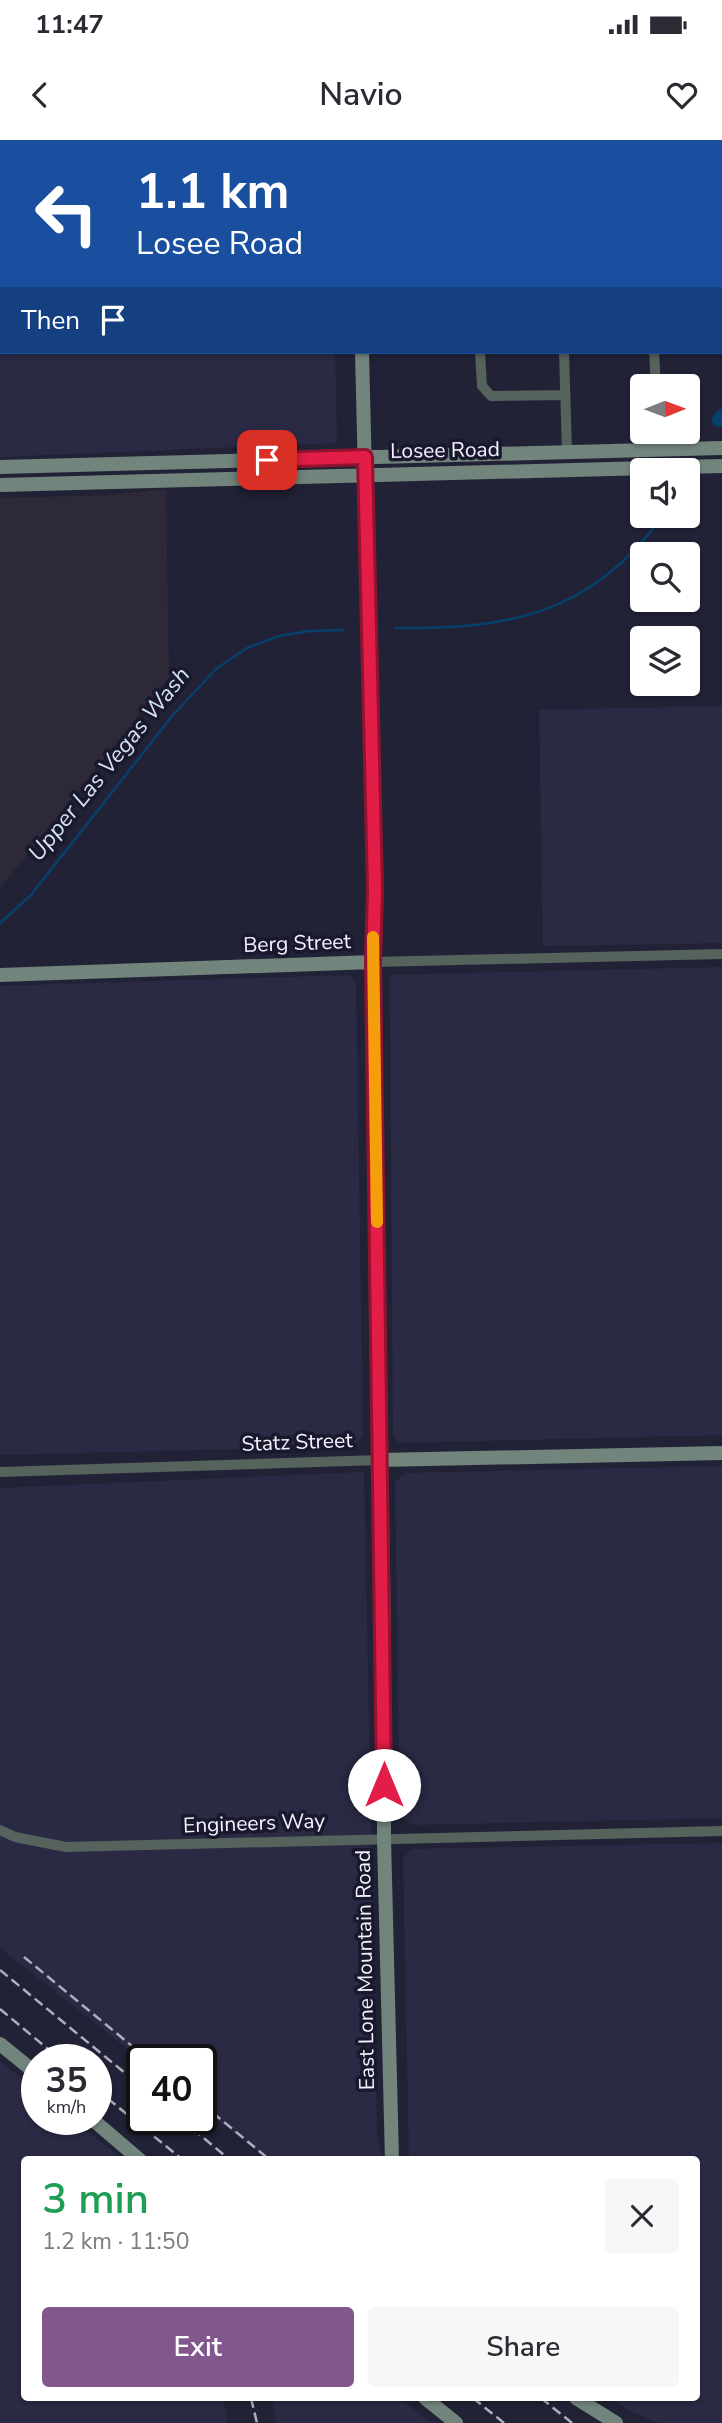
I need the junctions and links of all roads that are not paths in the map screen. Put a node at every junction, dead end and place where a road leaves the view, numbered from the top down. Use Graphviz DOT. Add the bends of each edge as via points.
graph roads {
  1 [pos="362,354"];
  2 [pos="480,354"];
  3 [pos="564,354"];
  4 [pos="654,354"];
  5 [pos="655,374"];
  6 [pos="565,395"];
  7 [pos="666,444"];
  8 [pos="722,448"];
  9 [pos="666,449"];
  10 [pos="567,452"];
  11 [pos="365,457"];
  12 [pos="201,463"];
  13 [pos="130,464"];
  14 [pos="722,466"];
  15 [pos="0,467"];
  16 [pos="616,468"];
  17 [pos="365,473"];
  18 [pos="126,481"];
  19 [pos="64,484"];
  20 [pos="0,485"];
  21 [pos="722,954"];
  22 [pos="373,962"];
  23 [pos="0,975"];
  24 [pos="722,1453"];
  25 [pos="380,1460"];
  26 [pos="0,1472"];
  27 [pos="0,1830"];
  28 [pos="722,1831"];
  29 [pos="384,1838"];
  30 [pos="0,2044"];
  31 [pos="21,2061"];
  32 [pos="111,2135"];
  33 [pos="135,2156"];
  34 [pos="392,2156"];
  35 [pos="429,2401"];
  36 [pos="581,2401"];
  37 [pos="456,2423"];
  38 [pos="616,2423"];
  1 -- 11 [label="street, East Lone Mountain Road"];
  2 -- 6 [label="street" via="481,387 486,393"];
  3 -- 6 [label="street"];
  4 -- 5 [label="street"];
  6 -- 10 [label="street"];
  7 -- 9 [label="street"];
  8 -- 9 [label="street, Losee Road"];
  9 -- 10 [label="street, Losee Road"];
  9 -- 16 [label="street" via="660,458"];
  10 -- 11 [label="street, Losee Road"];
  11 -- 12 [label="street, Losee Road"];
  11 -- 17 [label="street, East Lone Mountain Road"];
  12 -- 13 [label="street, Losee Road"];
  12 -- 18 [label="street" via="183,471 146,473"];
  13 -- 15 [label="street, Losee Road"];
  13 -- 19 [label="street" via="119,474 82,475"];
  14 -- 16 [label="street, Losee Road"];
  16 -- 17 [label="street, Losee Road"];
  17 -- 18 [label="street, Losee Road"];
  17 -- 22 [label="street, East Lone Mountain Road"];
  18 -- 19 [label="street, Losee Road"];
  19 -- 20 [label="street, Losee Road"];
  21 -- 22 [label="street, Berg Street"];
  22 -- 23 [label="street, Berg Street"];
  22 -- 25 [label="street, East Lone Mountain Road"];
  24 -- 25 [label="street, Statz Street"];
  25 -- 26 [label="street, Statz Street"];
  25 -- 29 [label="street, East Lone Mountain Road"];
  27 -- 29 [label="street, Engineers Way" via="66,1847"];
  28 -- 29 [label="street, Engineers Way"];
  29 -- 34 [label="street, East Lone Mountain Road"];
  30 -- 31 [label="street"];
  32 -- 33 [label="street"];
  35 -- 37 [label="street"];
  36 -- 38 [label="street"];
}
